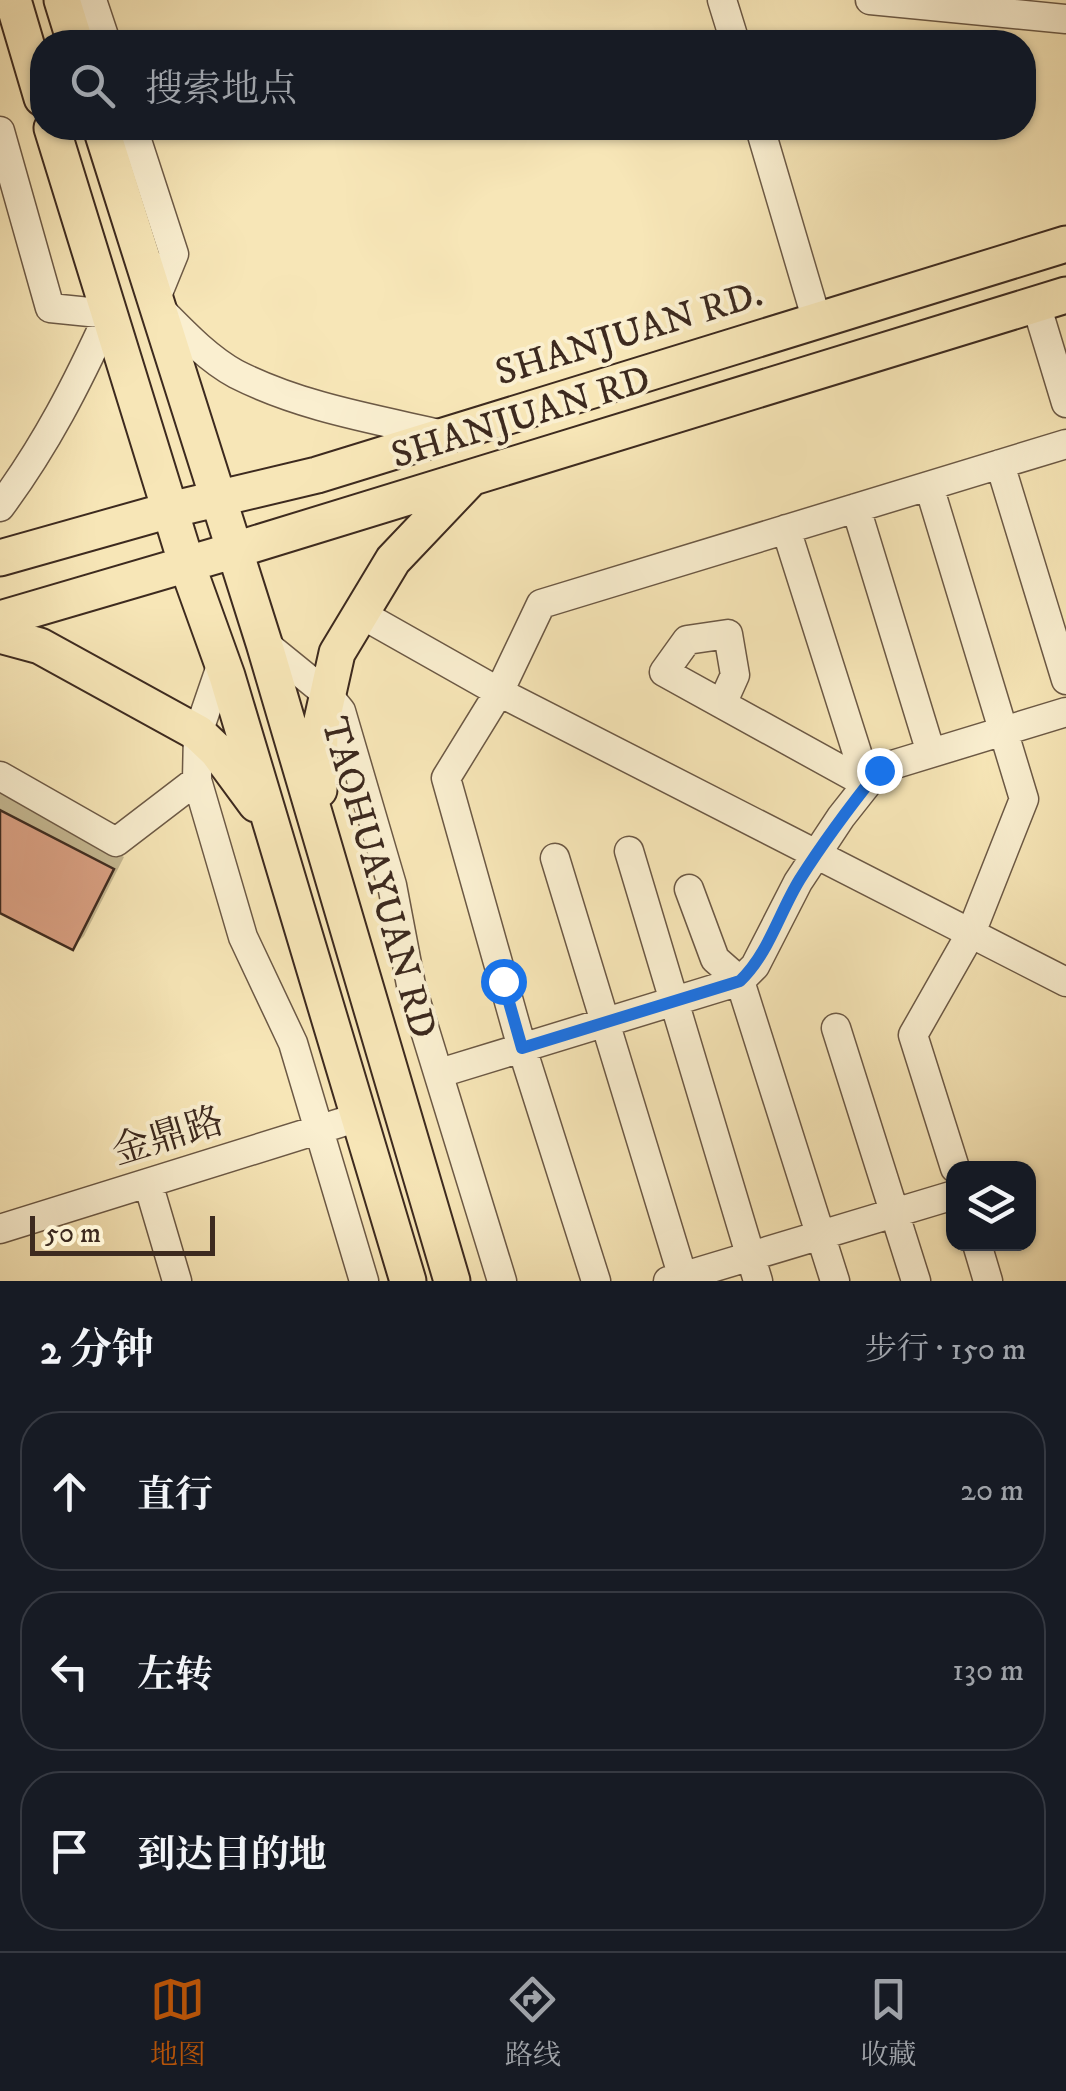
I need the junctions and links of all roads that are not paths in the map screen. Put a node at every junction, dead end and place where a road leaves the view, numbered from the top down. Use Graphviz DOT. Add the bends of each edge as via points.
graph roads {
  1 [pos="12,0"];
  2 [pos="722,0"];
  3 [pos="870,0"];
  4 [pos="1066,19"];
  5 [pos="731,30"];
  6 [pos="12,41"];
  7 [pos="30,75"];
  8 [pos="0,131"];
  9 [pos="56,140"];
  10 [pos="105,140"];
  11 [pos="138,140"];
  12 [pos="764,140"];
  13 [pos="1066,244"];
  14 [pos="1051,299"];
  15 [pos="154,304"];
  16 [pos="109,314"];
  17 [pos="817,321"];
  18 [pos="1066,403"];
  19 [pos="446,435"];
  20 [pos="1066,444"];
  21 [pos="1000,464"];
  22 [pos="470,478"];
  23 [pos="929,486"];
  24 [pos="216,501"];
  25 [pos="0,507"];
  26 [pos="856,508"];
  27 [pos="170,510"];
  28 [pos="786,529"];
  29 [pos="232,551"];
  30 [pos="0,558"];
  31 [pos="186,562"];
  32 [pos="361,614"];
  33 [pos="0,619"];
  34 [pos="0,635"];
  35 [pos="264,643"];
  36 [pos="222,663"];
  37 [pos="1066,680"];
  38 [pos="500,692"];
  39 [pos="328,695"];
  40 [pos="722,704"];
  41 [pos="1066,712"];
  42 [pos="1005,731"];
  43 [pos="198,733"];
  44 [pos="931,753"];
  45 [pos="0,776"];
  46 [pos="197,780"];
  47 [pos="867,784"];
  48 [pos="271,824"];
  49 [pos="318,826"];
  50 [pos="629,851"];
  51 [pos="817,854"];
  52 [pos="555,858"];
  53 [pos="689,889"];
  54 [pos="970,933"];
  55 [pos="740,981"];
  56 [pos="1066,982"];
  57 [pos="672,1002"];
  58 [pos="605,1022"];
  59 [pos="836,1028"];
  60 [pos="522,1048"];
  61 [pos="440,1074"];
  62 [pos="359,1117"];
  63 [pos="319,1129"];
  64 [pos="952,1161"];
  65 [pos="148,1183"];
  66 [pos="946,1197"];
  67 [pos="894,1212"];
  68 [pos="0,1229"];
  69 [pos="820,1233"];
  70 [pos="979,1251"];
  71 [pos="754,1268"];
  72 [pos="678,1279"];
  73 [pos="178,1281"];
  74 [pos="364,1281"];
  75 [pos="408,1281"];
  76 [pos="452,1281"];
  77 [pos="502,1281"];
  78 [pos="596,1281"];
  79 [pos="835,1281"];
  80 [pos="916,1281"];
  81 [pos="988,1281"];
  1 -- 6 [label="main road"];
  2 -- 5 [label="street"];
  3 -- 4 [label="street"];
  6 -- 7 [label="main road"];
  8 -- 16 [label="street" via="50,308"];
  9 -- 16 [label="main road"];
  10 -- 15 [label="main road, TAOHUAYUAN RD"];
  11 -- 15 [label="street" via="174,254"];
  12 -- 17 [label="street"];
  13 -- 17 [label="main road, SHANJUAN RD."];
  14 -- 18 [label="street"];
  14 -- 22 [label="main road, SHANJUAN RD"];
  15 -- 19 [label="street" via="234,372 279,393"];
  15 -- 24 [label="main road, TAOHUAYUAN RD"];
  16 -- 25 [label="street" via="68,403"];
  16 -- 27 [label="main road"];
  17 -- 19 [label="main road, SHANJUAN RD."];
  19 -- 24 [label="main road, SHANJUAN RD."];
  20 -- 21 [label="street"];
  21 -- 23 [label="street"];
  21 -- 37 [label="street"];
  22 -- 29 [label="main road, SHANJUAN RD"];
  22 -- 32 [label="main road" via="393,560"];
  23 -- 26 [label="street"];
  23 -- 42 [label="street"];
  24 -- 27 [label="main road"];
  24 -- 29 [label="main road, TAOHUAYUAN RD"];
  26 -- 28 [label="street"];
  26 -- 44 [label="street"];
  27 -- 30 [label="main road"];
  27 -- 31 [label="main road"];
  28 -- 38 [label="street" via="542,604"];
  28 -- 47 [label="street"];
  29 -- 31 [label="main road, SHANJUAN RD"];
  29 -- 35 [label="main road, TAOHUAYUAN RD"];
  31 -- 33 [label="main road, SHANJUAN RD"];
  31 -- 36 [label="main road"];
  32 -- 38 [label="street"];
  32 -- 39 [label="main road" via="337,654"];
  34 -- 43 [label="main road" via="40,646"];
  35 -- 39 [label="street"];
  35 -- 49 [label="main road, TAOHUAYUAN RD"];
  36 -- 43 [label="street"];
  36 -- 48 [label="main road"];
  38 -- 51 [label="street"];
  38 -- 60 [label="street" via="446,778"];
  39 -- 49 [label="main road" via="320,728"];
  39 -- 61 [label="street" via="341,711"];
  40 -- 47 [label="street"];
  41 -- 42 [label="street"];
  42 -- 44 [label="street"];
  42 -- 54 [label="street" via="1024,799"];
  43 -- 46 [label="street"];
  43 -- 48 [label="main road"];
  44 -- 47 [label="street" via="879,770"];
  45 -- 46 [label="street" via="116,842"];
  46 -- 63 [label="street" via="244,937 293,1043"];
  47 -- 51 [label="street"];
  48 -- 62 [label="main road"];
  49 -- 76 [label="main road, TAOHUAYUAN RD"];
  50 -- 57 [label="street"];
  51 -- 54 [label="street"];
  51 -- 55 [label="street" via="755,966"];
  52 -- 58 [label="street"];
  53 -- 55 [label="street" via="716,959"];
  54 -- 56 [label="street"];
  54 -- 64 [label="street" via="913,1035"];
  55 -- 57 [label="street"];
  55 -- 69 [label="street"];
  57 -- 58 [label="street"];
  57 -- 71 [label="street"];
  58 -- 60 [label="street"];
  58 -- 72 [label="street"];
  59 -- 67 [label="street"];
  60 -- 61 [label="street"];
  60 -- 78 [label="street"];
  61 -- 77 [label="street"];
  62 -- 63 [label="street, 金鼎路"];
  62 -- 75 [label="main road"];
  63 -- 65 [label="street, 金鼎路"];
  63 -- 74 [label="street"];
  65 -- 68 [label="street, 金鼎路"];
  65 -- 73 [label="street"];
  66 -- 67 [label="street"];
  67 -- 69 [label="street"];
  67 -- 80 [label="street"];
  69 -- 71 [label="street"];
  69 -- 79 [label="street"];
  70 -- 81 [label="street"];
  71 -- 72 [label="street"];
}
